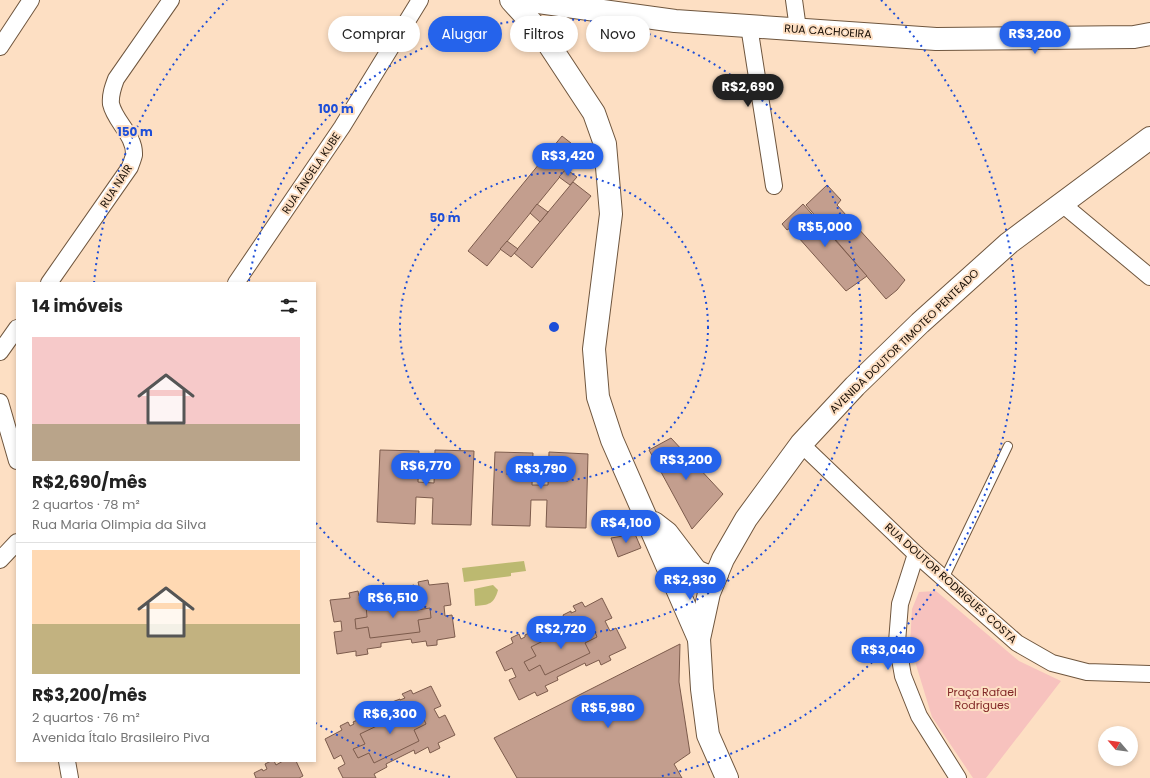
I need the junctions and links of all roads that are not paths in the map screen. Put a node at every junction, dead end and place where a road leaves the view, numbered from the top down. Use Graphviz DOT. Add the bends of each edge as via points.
graph roads {
  1 [pos="31,0"];
  2 [pos="171,0"];
  3 [pos="420,0"];
  4 [pos="511,0"];
  5 [pos="524,0"];
  6 [pos="794,0"];
  7 [pos="749,26"];
  8 [pos="798,29"];
  9 [pos="1145,39"];
  10 [pos="0,47"];
  11 [pos="1150,138"];
  12 [pos="774,186"];
  13 [pos="1061,203"];
  14 [pos="1150,277"];
  15 [pos="243,281"];
  16 [pos="50,282"];
  17 [pos="16,329"];
  18 [pos="0,352"];
  19 [pos="0,402"];
  20 [pos="801,444"];
  21 [pos="1008,446"];
  22 [pos="16,458"];
  23 [pos="648,519"];
  24 [pos="16,543"];
  25 [pos="916,554"];
  26 [pos="0,560"];
  27 [pos="717,574"];
  28 [pos="944,579"];
  29 [pos="699,639"];
  30 [pos="1150,674"];
  31 [pos="67,762"];
  32 [pos="70,778"];
  33 [pos="726,778"];
  34 [pos="958,778"];
  1 -- 10 [label="street"];
  2 -- 16 [label="street, RUA NAIR" via="116,79 112,91 111,103 114,112 132,143 134,156 130,167"];
  3 -- 15 [label="street, RUA ÂNGELA KUBE"];
  4 -- 23 [label="main road" via="542,34 594,113 605,144 611,214 594,349 598,397 612,440"];
  5 -- 7 [label="main road, RUA CACHOEIRA" via="675,21"];
  6 -- 8 [label="street"];
  7 -- 8 [label="main road, RUA CACHOEIRA"];
  7 -- 12 [label="street"];
  8 -- 9 [label="main road, RUA CACHOEIRA" via="936,39"];
  11 -- 13 [label="main road, AVENIDA DOUTOR TIMOTEO PENTEADO"];
  13 -- 14 [label="street"];
  13 -- 20 [label="main road, AVENIDA DOUTOR TIMOTEO PENTEADO" via="1009,243 920,323 855,386"];
  17 -- 18 [label="street"];
  19 -- 22 [label="street"];
  20 -- 25 [label="street, RUA DOUTOR RODRIGUES COSTA"];
  20 -- 27 [label="main road, AVENIDA DOUTOR TIMOTEO PENTEADO" via="746,519"];
  21 -- 28 [label="lane"];
  23 -- 27 [label="main road" via="667,533 699,573 707,576"];
  23 -- 29 [label="main road"];
  24 -- 26 [label="street"];
  25 -- 28 [label="street, RUA DOUTOR RODRIGUES COSTA"];
  25 -- 34 [label="street" via="900,604 897,642 903,676 919,716"];
  27 -- 29 [label="main road, AVENIDA DOUTOR TIMOTEO PENTEADO" via="709,594"];
  28 -- 30 [label="street, RUA DOUTOR RODRIGUES COSTA" via="1017,643 1052,663 1087,672"];
  29 -- 33 [label="main road, AVENIDA DOUTOR TIMOTEO PENTEADO" via="708,735"];
  31 -- 32 [label="street"];
}
